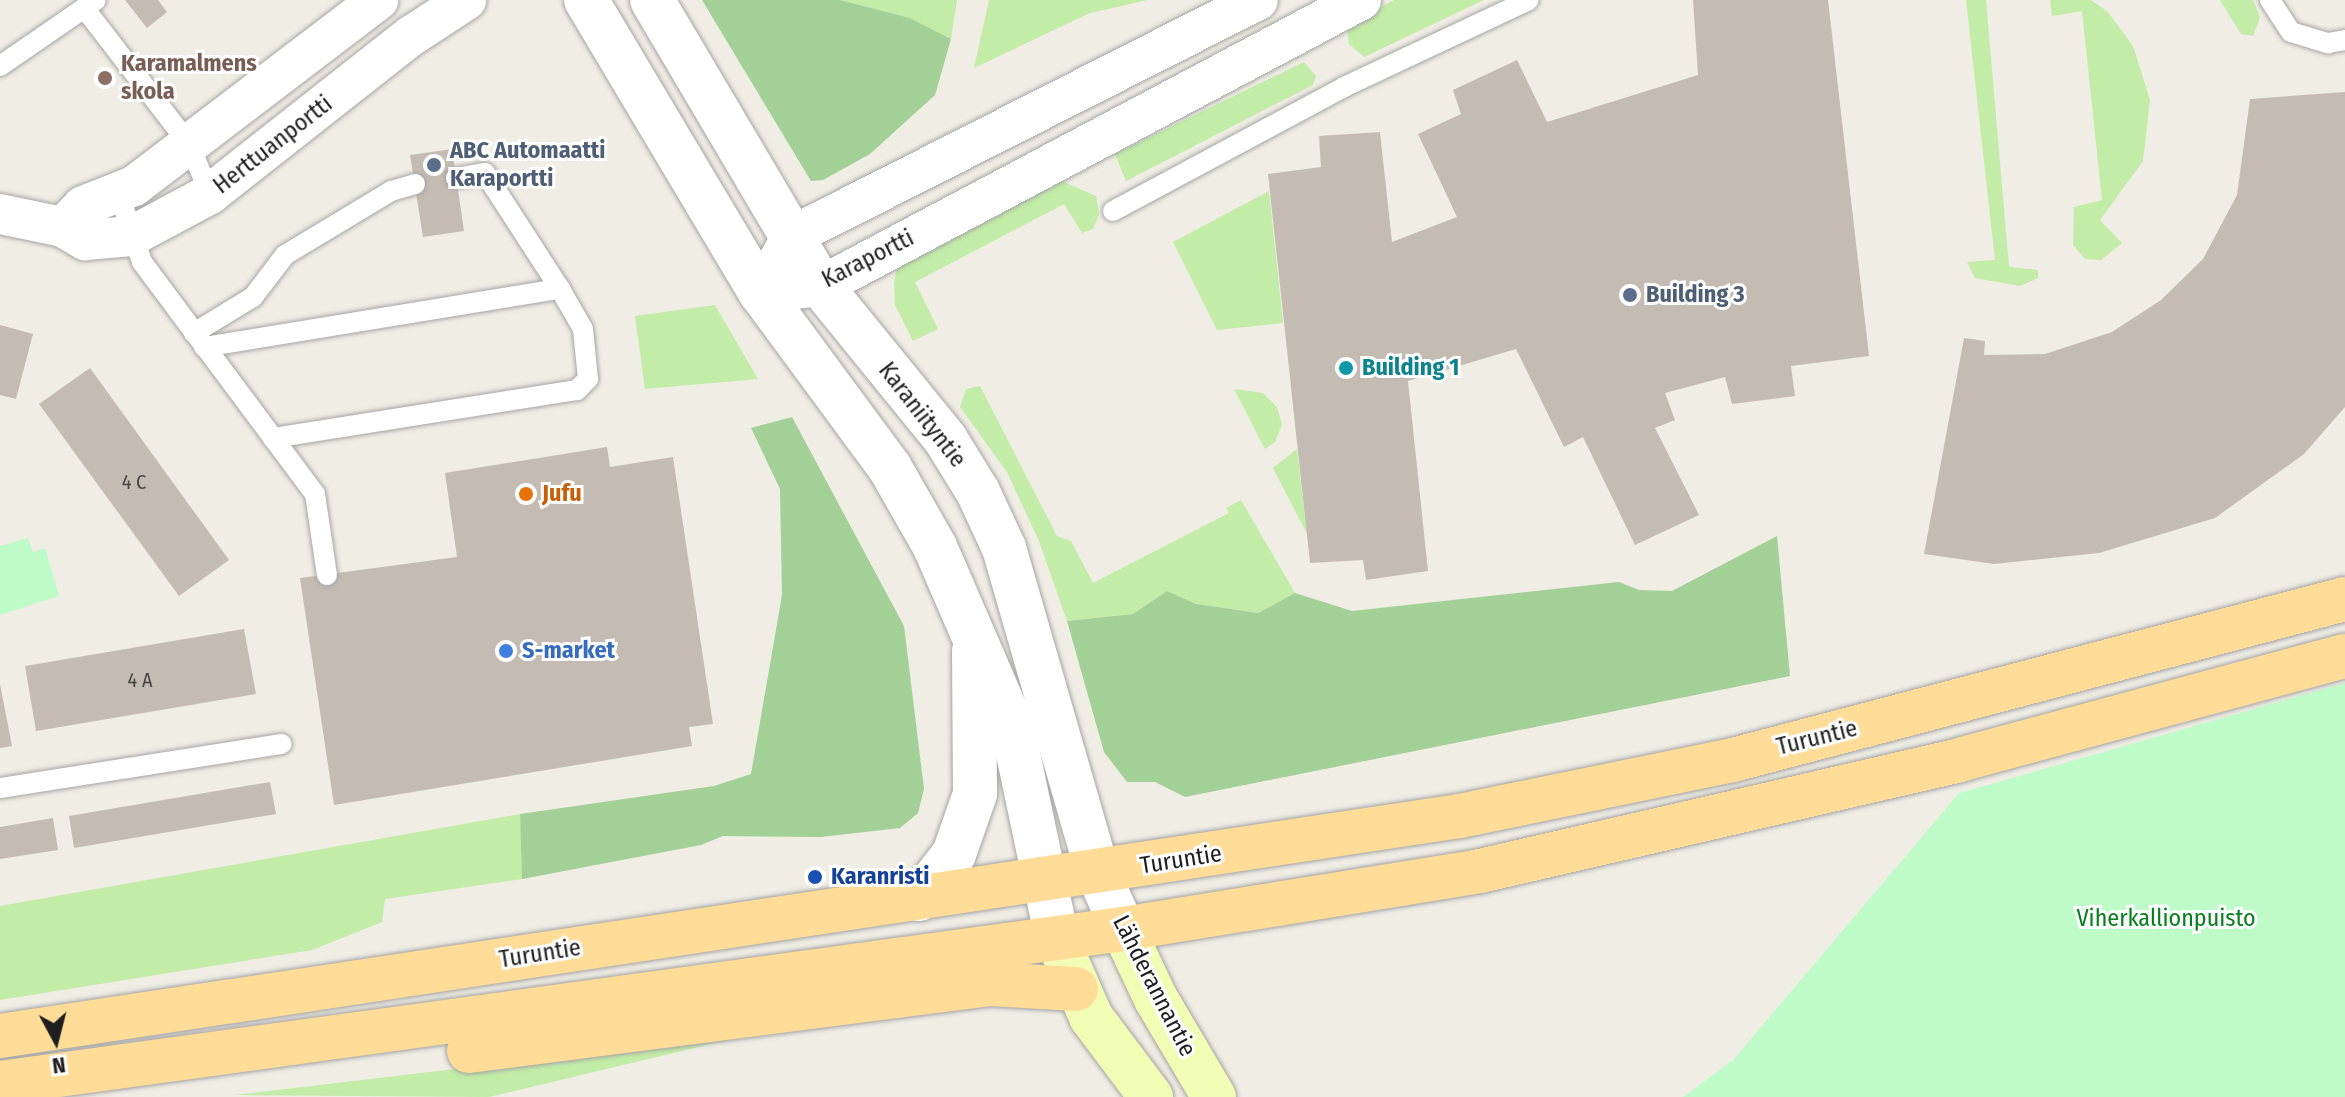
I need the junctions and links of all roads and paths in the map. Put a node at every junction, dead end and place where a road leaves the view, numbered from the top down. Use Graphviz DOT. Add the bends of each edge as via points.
graph roads {
  1 [pos="378,0"];
  2 [pos="466,0"];
  3 [pos="586,0"];
  4 [pos="652,0"];
  5 [pos="1258,0"];
  6 [pos="1529,0"];
  7 [pos="2270,0"];
  8 [pos="90,4"];
  9 [pos="1335,6"];
  10 [pos="2345,40"];
  11 [pos="0,66"];
  12 [pos="189,144"];
  13 [pos="456,178"];
  14 [pos="415,184"];
  15 [pos="119,194"];
  16 [pos="210,194"];
  17 [pos="1113,211"];
  18 [pos="0,214"];
  19 [pos="63,227"];
  20 [pos="132,236"];
  21 [pos="792,236"];
  22 [pos="821,286"];
  23 [pos="560,289"];
  24 [pos="761,293"];
  25 [pos="199,340"];
  26 [pos="273,438"];
  27 [pos="327,575"];
  28 [pos="2345,599"];
  29 [pos="974,644"];
  30 [pos="2345,656"];
  31 [pos="282,744"];
  32 [pos="0,788"];
  33 [pos="1098,873"];
  34 [pos="1043,883"];
  35 [pos="919,899"];
  36 [pos="1123,929"];
  37 [pos="1057,939"];
  38 [pos="1076,989"];
  39 [pos="0,1036"];
  40 [pos="247,1051"];
  41 [pos="0,1083"];
  42 [pos="1151,1097"];
  43 [pos="1214,1097"];
  1 -- 12 [label="street"];
  2 -- 16 [label="street, Herttuanportti" via="411,36"];
  3 -- 24 [label="street"];
  4 -- 21 [label="street, Karaniityntie"];
  5 -- 21 [label="street"];
  6 -- 17 [label="lane" via="1344,87"];
  7 -- 10 [label="lane" via="2291,32 2328,43"];
  8 -- 11 [label="lane"];
  8 -- 12 [label="lane"];
  9 -- 22 [label="street, Karaportti"];
  12 -- 15 [label="street"];
  12 -- 16 [label="lane"];
  13 -- 23 [label="lane" via="485,173"];
  14 -- 25 [label="lane" via="391,191 285,255 253,297"];
  15 -- 19 [label="street" via="83,206"];
  15 -- 20 [label="lane"];
  16 -- 20 [label="street, Herttuanportti"];
  18 -- 19 [label="street, Herttuanportti"];
  19 -- 20 [label="street, Herttuanportti" via="85,240"];
  20 -- 25 [label="lane" via="142,262"];
  21 -- 22 [label="street, Karaniityntie"];
  21 -- 24 [label="street"];
  22 -- 24 [label="street, Karaportti"];
  22 -- 33 [label="street, Karaniityntie" via="946,440 978,492 1030,625"];
  23 -- 25 [label="lane"];
  23 -- 26 [label="lane" via="583,329 588,379 577,390"];
  24 -- 29 [label="street" via="890,468 935,547"];
  25 -- 26 [label="lane"];
  26 -- 27 [label="lane" via="315,494"];
  28 -- 33 [label="main road, Turuntie" via="1716,764 1460,816"];
  29 -- 34 [label="street" via="1012,725"];
  29 -- 35 [label="street" via="975,794 954,854"];
  30 -- 36 [label="main road" via="1654,835 1480,871"];
  31 -- 32 [label="lane"];
  33 -- 34 [label="main road, Turuntie"];
  33 -- 36 [label="street, Lähderannantie"];
  34 -- 35 [label="main road, Turuntie"];
  34 -- 37 [label="street"];
  35 -- 39 [label="main road, Turuntie"];
  36 -- 37 [label="main road"];
  36 -- 43 [label="main road, Lähderannantie" via="1156,999"];
  37 -- 38 [label="main road"];
  37 -- 40 [label="main road"];
  38 -- 40 [label="main road" via="989,984 412,1058"];
  38 -- 42 [label="main road"];
  40 -- 41 [label="main road"];
}
